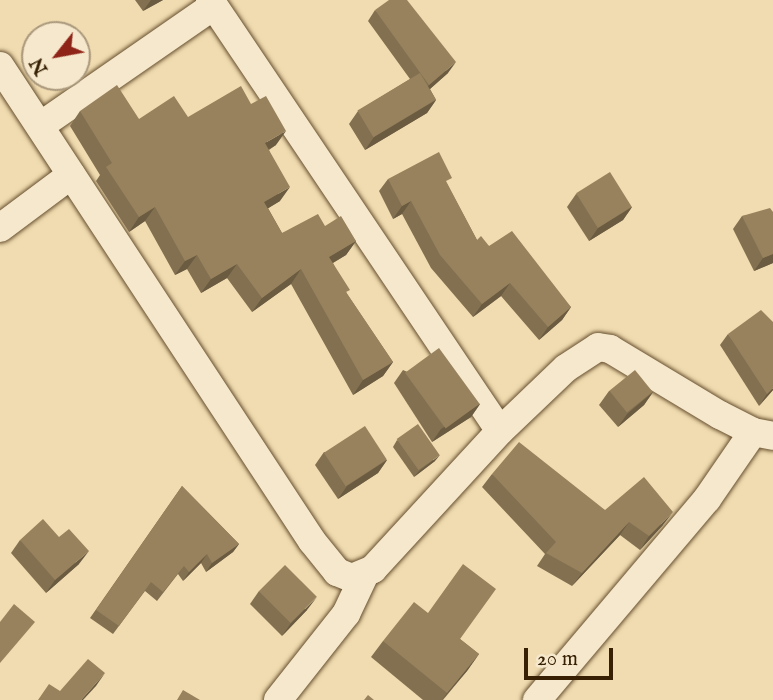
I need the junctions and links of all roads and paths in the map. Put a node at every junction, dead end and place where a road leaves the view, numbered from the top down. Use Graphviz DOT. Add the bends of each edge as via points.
graph roads {
  1 [pos="211,3"];
  2 [pos="0,66"];
  3 [pos="40,126"];
  4 [pos="71,175"];
  5 [pos="0,228"];
  6 [pos="500,431"];
  7 [pos="763,434"];
  8 [pos="363,576"];
  9 [pos="278,700"];
  10 [pos="537,700"];
  1 -- 3 [label="street"];
  1 -- 6 [label="street"];
  2 -- 3 [label="street"];
  3 -- 4 [label="street"];
  4 -- 5 [label="street"];
  4 -- 8 [label="street" via="312,541 337,572"];
  6 -- 7 [label="street" via="566,368 598,347 610,349"];
  6 -- 8 [label="street"];
  7 -- 10 [label="street"];
  8 -- 9 [label="street" via="346,614"];
}
